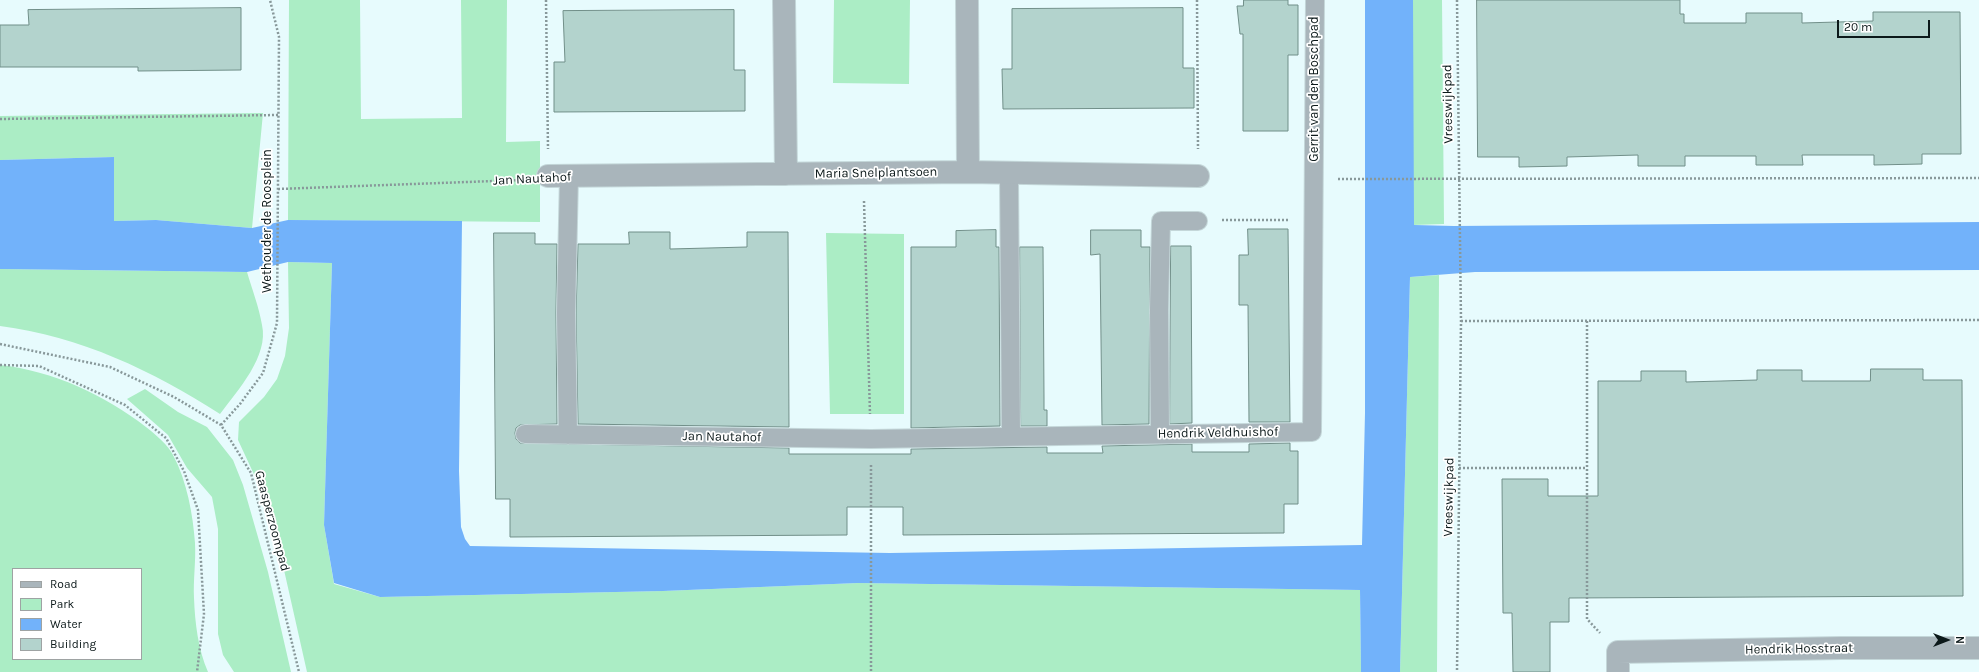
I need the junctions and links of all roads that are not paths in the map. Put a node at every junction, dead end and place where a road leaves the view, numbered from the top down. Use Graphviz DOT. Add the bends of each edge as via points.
graph roads {
  1 [pos="784,0"];
  2 [pos="967,0"];
  3 [pos="1315,0"];
  4 [pos="968,172"];
  5 [pos="786,174"];
  6 [pos="1009,174"];
  7 [pos="558,176"];
  8 [pos="1198,176"];
  9 [pos="1314,179"];
  10 [pos="1198,221"];
  11 [pos="525,434"];
  12 [pos="1160,434"];
  13 [pos="568,435"];
  14 [pos="1011,437"];
  15 [pos="871,439"];
  16 [pos="1979,648"];
  17 [pos="1618,662"];
  1 -- 5 [label="street"];
  2 -- 4 [label="street"];
  3 -- 9 [label="street, Gerrit van den Boschpad"];
  4 -- 5 [label="street, Maria Snelplantsoen"];
  4 -- 6 [label="street"];
  5 -- 7 [label="street, Jan Nautahof"];
  6 -- 8 [label="street"];
  6 -- 14 [label="street"];
  7 -- 13 [label="street" via="566,313"];
  9 -- 12 [label="street, Hendrik Veldhuishof" via="1312,432"];
  10 -- 12 [label="street" via="1161,221"];
  11 -- 13 [label="street, Jan Nautahof"];
  12 -- 14 [label="street, Hendrik Veldhuishof"];
  13 -- 15 [label="street, Jan Nautahof"];
  14 -- 15 [label="street, Hendrik Veldhuishof"];
  16 -- 17 [label="street, Hendrik Hosstraat" via="1840,648"];
}
